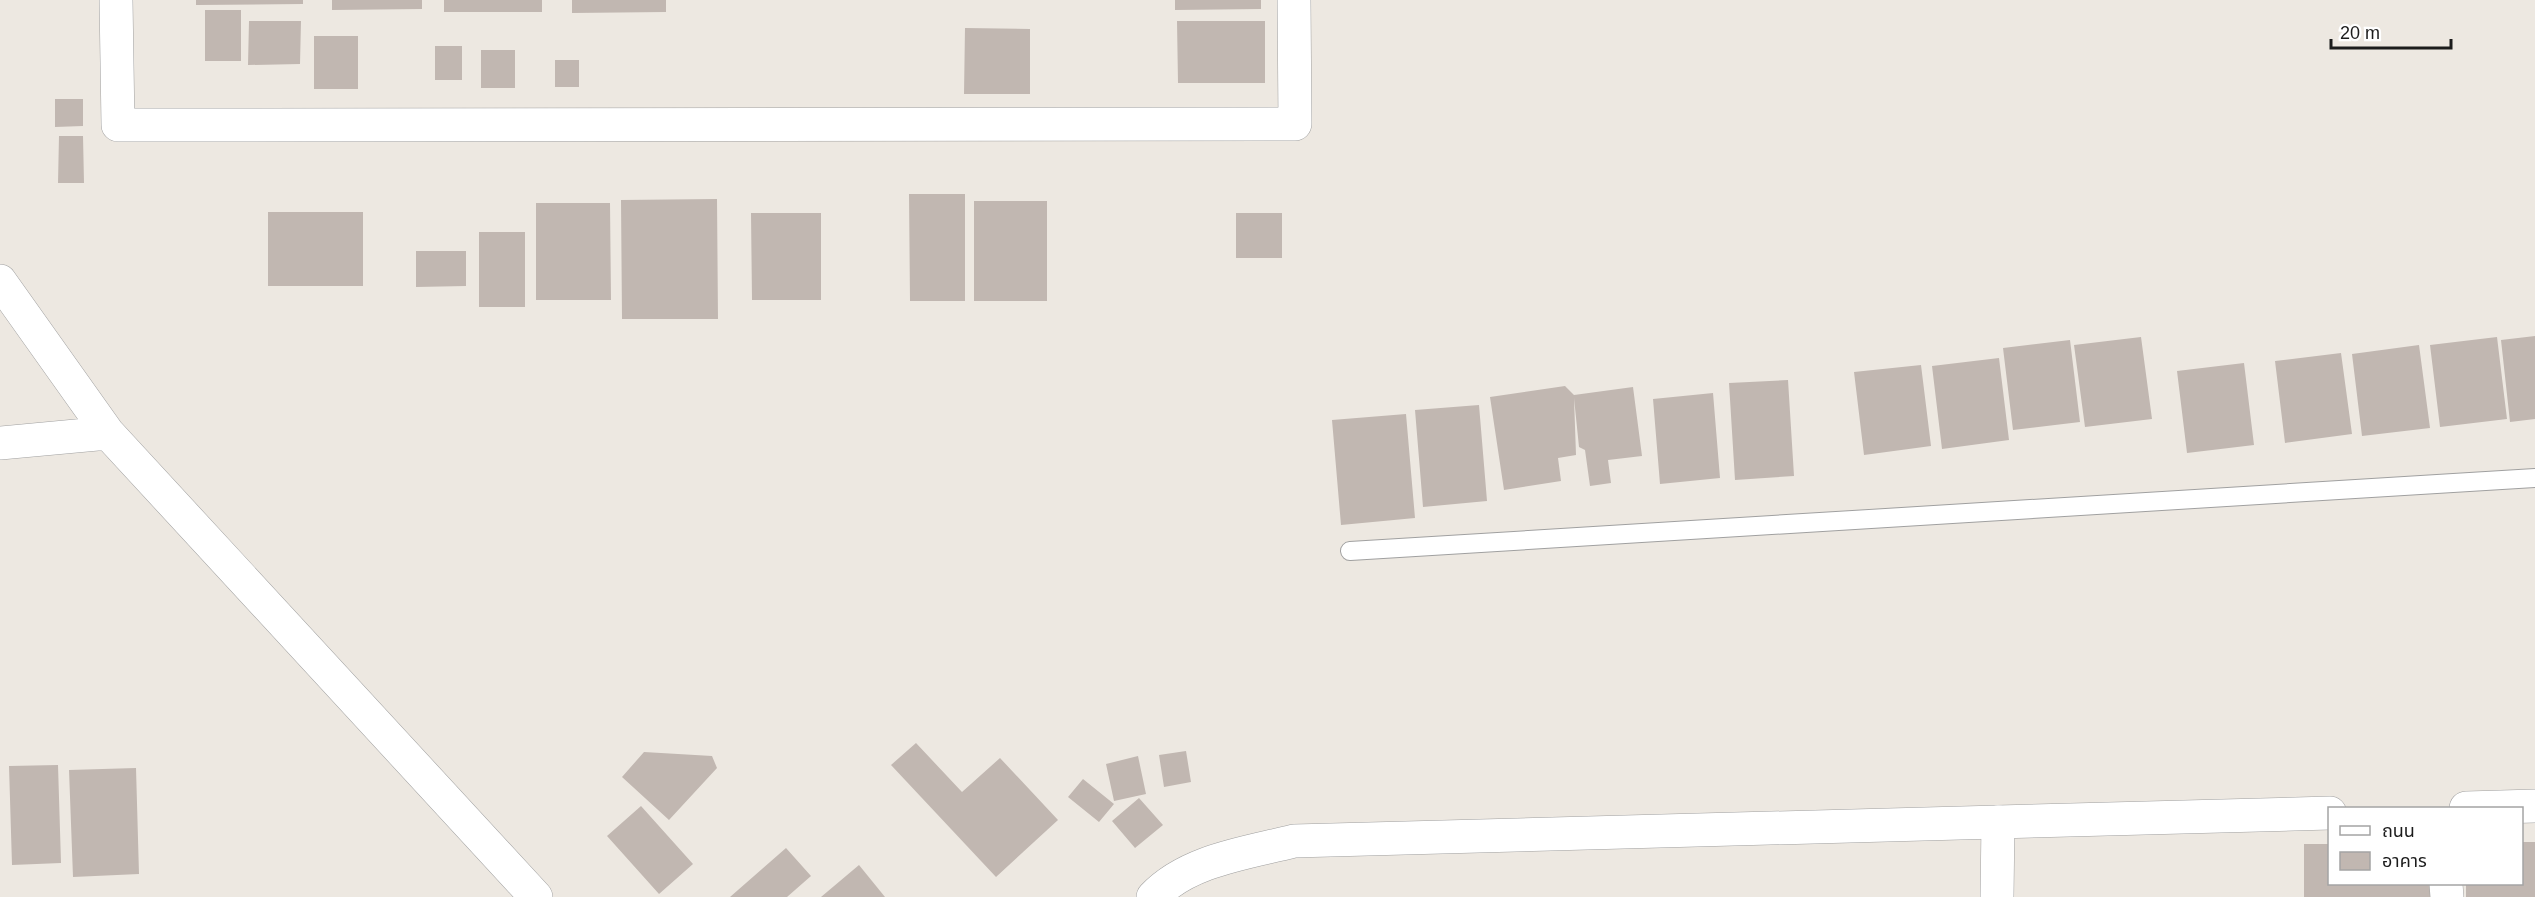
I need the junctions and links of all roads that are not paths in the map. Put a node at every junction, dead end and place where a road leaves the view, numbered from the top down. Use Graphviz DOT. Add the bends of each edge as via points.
graph roads {
  1 [pos="116,0"];
  2 [pos="1294,0"];
  3 [pos="0,280"];
  4 [pos="108,433"];
  5 [pos="0,443"];
  6 [pos="2535,478"];
  7 [pos="1350,551"];
  8 [pos="2535,806"];
  9 [pos="2500,807"];
  10 [pos="2328,813"];
  11 [pos="1998,822"];
  12 [pos="536,897"];
  13 [pos="1153,897"];
  14 [pos="1997,897"];
  1 -- 2 [label="street" via="118,126 1295,124"];
  3 -- 4 [label="street"];
  4 -- 5 [label="street"];
  4 -- 12 [label="street"];
  6 -- 7 [label="lane"];
  8 -- 9 [label="street"];
  10 -- 11 [label="street"];
  11 -- 13 [label="street" via="1294,841 1211,862 1165,884"];
  11 -- 14 [label="street"];
}
